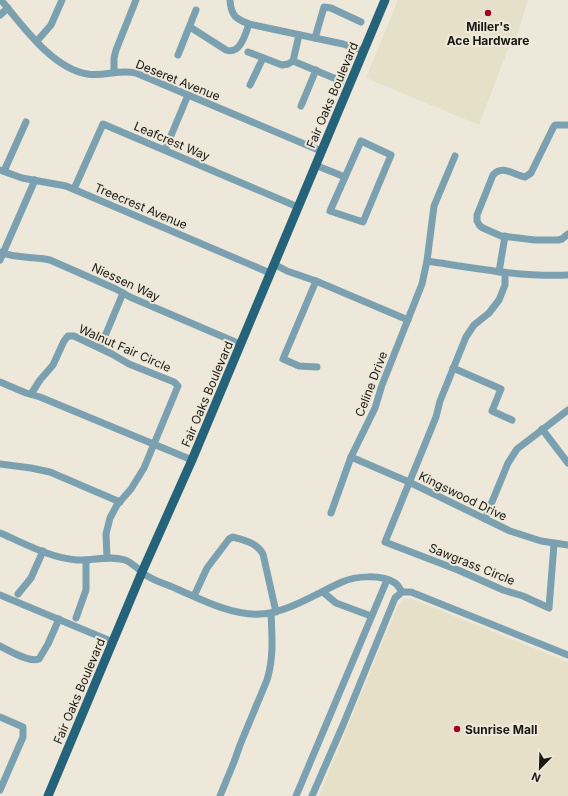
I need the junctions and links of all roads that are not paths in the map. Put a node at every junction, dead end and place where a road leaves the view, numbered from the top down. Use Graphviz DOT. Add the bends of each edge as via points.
graph roads {
  1 [pos="1,0"];
  2 [pos="62,0"];
  3 [pos="136,0"];
  4 [pos="230,0"];
  5 [pos="385,0"];
  6 [pos="8,8"];
  7 [pos="196,10"];
  8 [pos="0,16"];
  9 [pos="361,22"];
  10 [pos="250,24"];
  11 [pos="190,27"];
  12 [pos="299,35"];
  13 [pos="315,38"];
  14 [pos="38,41"];
  15 [pos="364,51"];
  16 [pos="248,52"];
  17 [pos="178,55"];
  18 [pos="263,58"];
  19 [pos="293,61"];
  20 [pos="316,70"];
  21 [pos="114,72"];
  22 [pos="341,81"];
  23 [pos="250,85"];
  24 [pos="188,95"];
  25 [pos="301,106"];
  26 [pos="26,122"];
  27 [pos="568,125"];
  28 [pos="165,150"];
  29 [pos="321,151"];
  30 [pos="454,156"];
  31 [pos="315,165"];
  32 [pos="2,170"];
  33 [pos="345,177"];
  34 [pos="35,180"];
  35 [pos="74,189"];
  36 [pos="298,207"];
  37 [pos="568,234"];
  38 [pos="505,236"];
  39 [pos="1,255"];
  40 [pos="427,261"];
  41 [pos="274,264"];
  42 [pos="270,273"];
  43 [pos="502,273"];
  44 [pos="568,275"];
  45 [pos="316,281"];
  46 [pos="123,293"];
  47 [pos="408,320"];
  48 [pos="240,344"];
  49 [pos="100,348"];
  50 [pos="317,367"];
  51 [pos="453,368"];
  52 [pos="0,382"];
  53 [pos="31,394"];
  54 [pos="568,410"];
  55 [pos="512,420"];
  56 [pos="542,429"];
  57 [pos="153,444"];
  58 [pos="351,457"];
  59 [pos="192,460"];
  60 [pos="568,462"];
  61 [pos="0,464"];
  62 [pos="409,482"];
  63 [pos="120,502"];
  64 [pos="331,513"];
  65 [pos="485,519"];
  66 [pos="0,532"];
  67 [pos="554,544"];
  68 [pos="568,545"];
  69 [pos="43,551"];
  70 [pos="107,558"];
  71 [pos="86,560"];
  72 [pos="142,572"];
  73 [pos="387,580"];
  74 [pos="323,592"];
  75 [pos="402,592"];
  76 [pos="18,594"];
  77 [pos="0,595"];
  78 [pos="194,596"];
  79 [pos="273,612"];
  80 [pos="371,616"];
  81 [pos="76,618"];
  82 [pos="58,619"];
  83 [pos="113,642"];
  84 [pos="0,646"];
  85 [pos="568,655"];
  86 [pos="0,717"];
  87 [pos="0,790"];
  88 [pos="48,796"];
  89 [pos="220,796"];
  90 [pos="296,796"];
  91 [pos="312,796"];
  1 -- 6 [label="street, Deseret Avenue"];
  2 -- 14 [label="street" via="51,25"];
  3 -- 21 [label="street" via="116,50"];
  4 -- 10 [label="street" via="234,16"];
  5 -- 15 [label="main road, Fair Oaks Boulevard"];
  6 -- 8 [label="street"];
  6 -- 14 [label="street, Deseret Avenue"];
  7 -- 11 [label="street"];
  9 -- 13 [label="street" via="324,7"];
  10 -- 11 [label="street" via="241,44 232,51 226,50"];
  10 -- 12 [label="street"];
  11 -- 17 [label="street"];
  12 -- 13 [label="street"];
  12 -- 19 [label="street"];
  13 -- 15 [label="street"];
  14 -- 21 [label="street, Deseret Avenue" via="50,55 72,69 95,75"];
  15 -- 29 [label="main road, Fair Oaks Boulevard"];
  16 -- 18 [label="street"];
  18 -- 19 [label="street" via="282,65"];
  18 -- 23 [label="street"];
  19 -- 20 [label="street"];
  20 -- 22 [label="street"];
  20 -- 25 [label="street"];
  21 -- 24 [label="street, Deseret Avenue" via="136,73"];
  24 -- 28 [label="street"];
  24 -- 29 [label="street, Deseret Avenue"];
  26 -- 32 [label="street"];
  27 -- 38 [label="street" via="555,125 531,173 525,177 504,169 493,175 477,221 483,228 499,236"];
  28 -- 35 [label="street, Leafcrest Way" via="103,124"];
  28 -- 36 [label="street, Leafcrest Way"];
  29 -- 31 [label="main road, Fair Oaks Boulevard"];
  30 -- 40 [label="street, Celine Drive" via="434,206"];
  31 -- 33 [label="street"];
  31 -- 36 [label="main road, Fair Oaks Boulevard"];
  32 -- 34 [label="street, Treecrest Avenue"];
  33 -- 33 [label="street" via="330,211 363,222 391,155 361,142"];
  34 -- 35 [label="street, Treecrest Avenue" via="58,183"];
  34 -- 39 [label="street"];
  35 -- 42 [label="street, Treecrest Avenue"];
  36 -- 41 [label="main road, Fair Oaks Boulevard"];
  37 -- 38 [label="street" via="558,240"];
  38 -- 43 [label="street"];
  39 -- 46 [label="street, Niessen Way" via="50,260"];
  40 -- 43 [label="street"];
  40 -- 47 [label="street, Celine Drive" via="422,284"];
  41 -- 42 [label="main road, Fair Oaks Boulevard"];
  41 -- 45 [label="street"];
  42 -- 48 [label="main road, Fair Oaks Boulevard"];
  43 -- 44 [label="street"];
  43 -- 51 [label="street" via="504,289 499,300 469,331"];
  45 -- 47 [label="street"];
  45 -- 50 [label="street" via="283,359 299,366"];
  46 -- 48 [label="street, Niessen Way"];
  46 -- 49 [label="street"];
  47 -- 58 [label="street, Celine Drive" via="375,408"];
  48 -- 59 [label="main road, Fair Oaks Boulevard"];
  49 -- 53 [label="street, Walnut Fair Circle" via="74,336 68,336 53,366"];
  49 -- 57 [label="street, Walnut Fair Circle" via="178,386"];
  51 -- 55 [label="street" via="501,389 492,411"];
  51 -- 62 [label="street"];
  52 -- 53 [label="street"];
  53 -- 57 [label="street"];
  54 -- 56 [label="street"];
  56 -- 60 [label="street"];
  56 -- 65 [label="street" via="522,444 512,457"];
  57 -- 59 [label="street"];
  57 -- 63 [label="street" via="138,479"];
  58 -- 62 [label="street, Kingswood Drive"];
  58 -- 64 [label="street, Celine Drive"];
  59 -- 72 [label="main road, Fair Oaks Boulevard"];
  61 -- 63 [label="street" via="50,472"];
  62 -- 65 [label="street, Kingswood Drive"];
  62 -- 67 [label="street, Sawgrass Circle" via="385,542 549,608"];
  63 -- 70 [label="street" via="107,526"];
  65 -- 67 [label="street, Kingswood Drive" via="525,537"];
  66 -- 69 [label="street"];
  67 -- 68 [label="street, Kingswood Drive"];
  69 -- 71 [label="street" via="68,559"];
  69 -- 76 [label="street" via="31,578"];
  70 -- 71 [label="street"];
  70 -- 72 [label="street" via="130,562"];
  71 -- 81 [label="street" via="86,590"];
  72 -- 78 [label="street"];
  72 -- 83 [label="main road, Fair Oaks Boulevard"];
  73 -- 74 [label="street" via="365,576 343,582"];
  73 -- 75 [label="street" via="396,584"];
  73 -- 80 [label="street"];
  74 -- 79 [label="street"];
  74 -- 80 [label="street" via="336,603"];
  75 -- 85 [label="street" via="411,592"];
  75 -- 91 [label="street" via="395,598 344,725"];
  77 -- 82 [label="street"];
  78 -- 79 [label="street" via="235,612"];
  78 -- 79 [label="street" via="207,568 229,539 233,538 260,548"];
  79 -- 89 [label="street" via="268,680"];
  80 -- 90 [label="street"];
  82 -- 83 [label="street"];
  82 -- 84 [label="street" via="39,659 26,658"];
  83 -- 88 [label="main road, Fair Oaks Boulevard"];
  86 -- 87 [label="street" via="23,727 23,737"];
}
